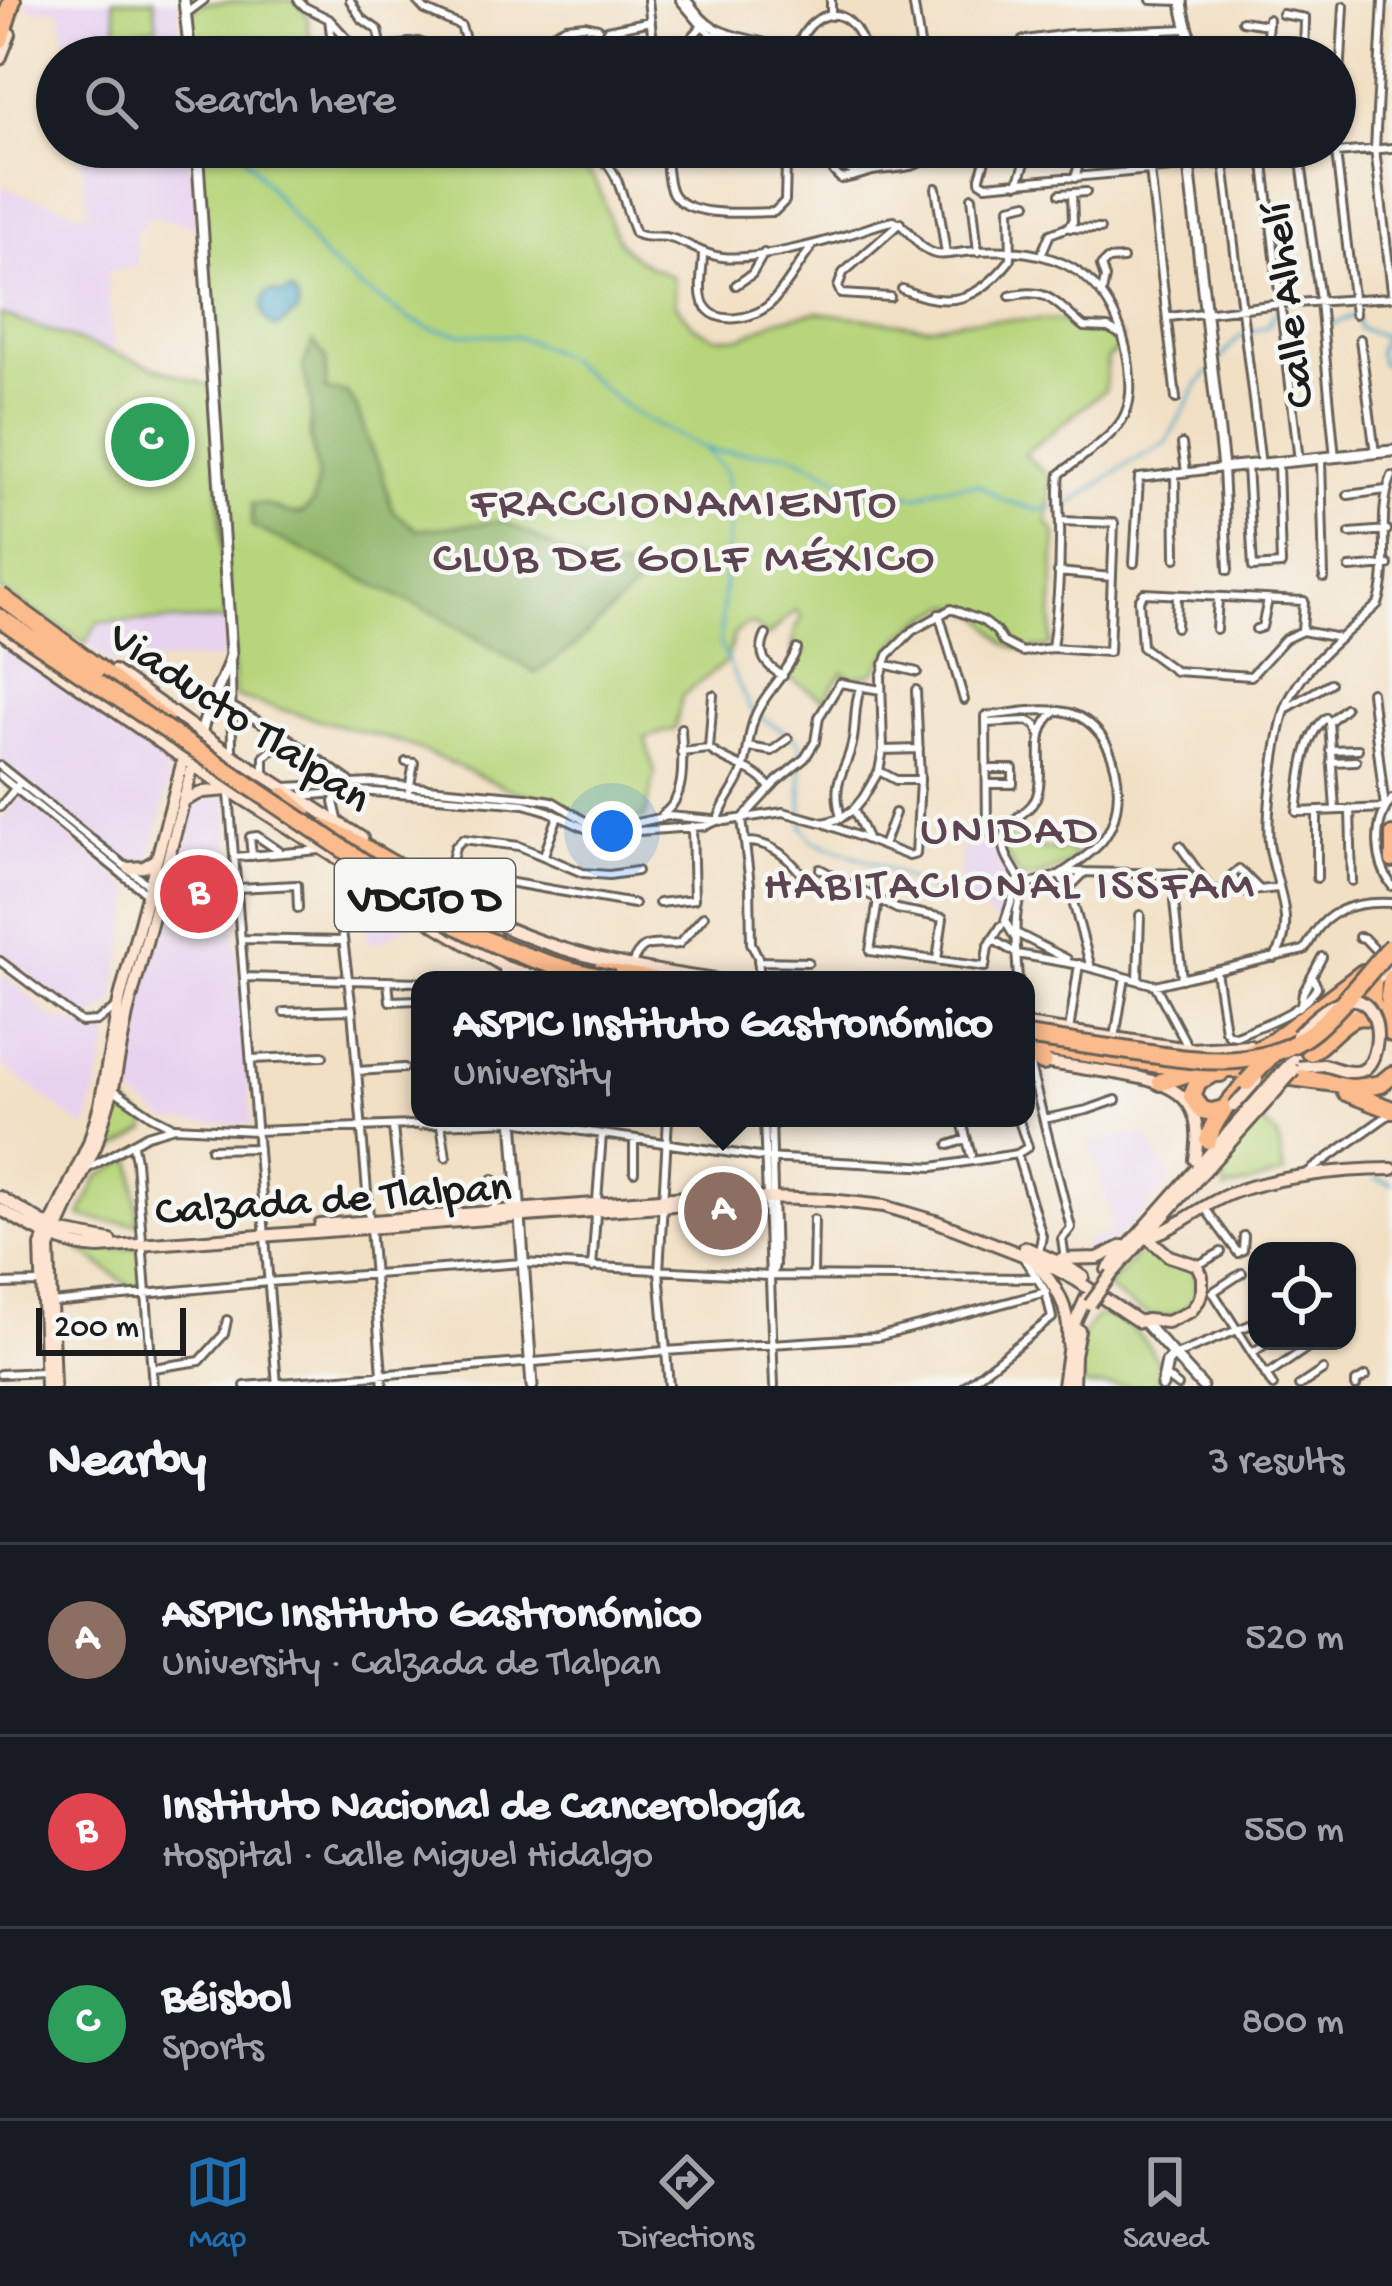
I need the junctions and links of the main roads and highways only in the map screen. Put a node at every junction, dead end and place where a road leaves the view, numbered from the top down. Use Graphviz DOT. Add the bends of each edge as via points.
graph roads {
  1 [pos="12,0"];
  2 [pos="4,28"];
  3 [pos="0,55"];
  4 [pos="0,595"];
  5 [pos="0,613"];
  6 [pos="0,630"];
  7 [pos="40,636"];
  8 [pos="19,644"];
  9 [pos="82,650"];
  10 [pos="57,656"];
  11 [pos="94,676"];
  12 [pos="137,705"];
  13 [pos="166,730"];
  14 [pos="196,730"];
  15 [pos="220,760"];
  16 [pos="189,761"];
  17 [pos="178,779"];
  18 [pos="229,790"];
  19 [pos="183,802"];
  20 [pos="290,804"];
  21 [pos="326,828"];
  22 [pos="1392,834"];
  23 [pos="158,858"];
  24 [pos="1392,862"];
  25 [pos="129,868"];
  26 [pos="368,877"];
  27 [pos="416,878"];
  28 [pos="152,891"];
  29 [pos="1390,955"];
  30 [pos="132,971"];
  31 [pos="502,971"];
  32 [pos="570,971"];
  33 [pos="580,971"];
  34 [pos="605,971"];
  35 [pos="619,971"];
  36 [pos="627,971"];
  37 [pos="1392,977"];
  38 [pos="1373,983"];
  39 [pos="1303,1011"];
  40 [pos="1390,1024"];
  41 [pos="1288,1029"];
  42 [pos="1035,1041"];
  43 [pos="1035,1042"];
  44 [pos="1035,1044"];
  45 [pos="1035,1044"];
  46 [pos="1035,1045"];
  47 [pos="1196,1061"];
  48 [pos="1303,1063"];
  49 [pos="1392,1075"];
  50 [pos="109,1080"];
  51 [pos="1161,1082"];
  52 [pos="1392,1085"];
  53 [pos="1348,1089"];
  54 [pos="1268,1094"];
  55 [pos="1229,1108"];
  56 [pos="1390,1113"];
  57 [pos="1208,1140"];
  58 [pos="1195,1160"];
  59 [pos="1392,1169"];
  60 [pos="1182,1184"];
  61 [pos="0,1197"];
  62 [pos="0,1209"];
  63 [pos="520,1212"];
  64 [pos="370,1224"];
  65 [pos="51,1233"];
  66 [pos="1147,1237"];
  67 [pos="1132,1241"];
  68 [pos="1042,1256"];
  69 [pos="1109,1272"];
  70 [pos="1088,1301"];
  71 [pos="1143,1321"];
  72 [pos="1068,1343"];
  73 [pos="50,1379"];
  74 [pos="1063,1386"];
  75 [pos="1073,1386"];
  1 -- 2 [label="highway"];
  1 -- 2 [label="highway"];
  2 -- 3 [label="highway"];
  4 -- 7 [label="highway"];
  4 -- 9 [label="main road, Viaducto Tlalpan"];
  4 -- 11 [label="highway, bridge"];
  5 -- 7 [label="highway, Viaducto Tlalpan / VDCTO D"];
  5 -- 10 [label="highway, Viaducto Tlalpan / VDCTO D"];
  5 -- 15 [label="highway, bridge"];
  6 -- 8 [label="main road, Viaducto Tlalpan"];
  6 -- 11 [label="highway, bridge"];
  7 -- 13 [label="highway, Viaducto Tlalpan / VDCTO D"];
  8 -- 10 [label="highway"];
  8 -- 13 [label="main road, Viaducto Tlalpan"];
  9 -- 12 [label="main road" via="136,694"];
  9 -- 14 [label="main road, Viaducto Tlalpan"];
  10 -- 12 [label="highway, Viaducto Tlalpan / VDCTO D"];
  11 -- 12 [label="highway"];
  12 -- 13 [label="highway, Viaducto Tlalpan / VDCTO D"];
  13 -- 15 [label="highway, Viaducto Tlalpan / VDCTO D, bridge"];
  13 -- 16 [label="main road, Viaducto Tlalpan"];
  13 -- 17 [label="main road"];
  14 -- 15 [label="main road, Viaducto Tlalpan"];
  14 -- 16 [label="main road"];
  15 -- 20 [label="highway, Viaducto Tlalpan / VDCTO D"];
  15 -- 20 [label="highway"];
  15 -- 20 [label="main road, Viaducto Tlalpan" via="263,776"];
  15 -- 33 [label="highway, bridge" via="458,926"];
  15 -- 35 [label="highway, bridge" via="483,933 556,962"];
  16 -- 17 [label="main road"];
  16 -- 18 [label="main road, Viaducto Tlalpan"];
  16 -- 19 [label="main road"];
  17 -- 23 [label="main road"];
  18 -- 19 [label="main road"];
  18 -- 26 [label="main road, Viaducto Tlalpan"];
  19 -- 28 [label="main road"];
  20 -- 21 [label="highway, Viaducto Tlalpan / VDCTO D"];
  21 -- 26 [label="highway"];
  21 -- 27 [label="highway"];
  21 -- 32 [label="highway, Viaducto Tlalpan / VDCTO D" via="478,938"];
  21 -- 34 [label="highway, Viaducto Tlalpan / VDCTO D" via="505,941"];
  22 -- 24 [label="main road"];
  23 -- 25 [label="main road"];
  23 -- 28 [label="main road"];
  26 -- 31 [label="main road, Viaducto Tlalpan"];
  27 -- 36 [label="main road" via="537,942"];
  28 -- 30 [label="main road"];
  29 -- 38 [label="main road"];
  29 -- 39 [label="highway"];
  29 -- 44 [label="highway, bridge" via="1321,1036 1248,1068"];
  29 -- 48 [label="main road"];
  30 -- 50 [label="main road"];
  30 -- 50 [label="main road" via="118,1006"];
  37 -- 40 [label="highway"];
  38 -- 40 [label="highway" via="1372,1002"];
  38 -- 48 [label="main road"];
  39 -- 41 [label="highway"];
  39 -- 55 [label="highway, bridge"];
  40 -- 48 [label="highway" via="1351,1018"];
  41 -- 47 [label="highway" via="1227,1057"];
  41 -- 47 [label="highway" via="1240,1058"];
  42 -- 47 [label="main road" via="1069,1031"];
  43 -- 47 [label="highway"];
  45 -- 47 [label="highway, bridge"];
  46 -- 51 [label="main road"];
  47 -- 51 [label="highway"];
  47 -- 53 [label="highway"];
  47 -- 55 [label="highway" via="1192,1096 1202,1111"];
  48 -- 54 [label="main road, bridge"];
  48 -- 55 [label="main road, bridge" via="1369,1069 1387,1047 1380,1012 1355,998 1334,1003"];
  49 -- 53 [label="highway"];
  50 -- 65 [label="main road"];
  51 -- 58 [label="main road" via="1194,1115"];
  52 -- 53 [label="highway" via="1366,1094"];
  53 -- 56 [label="highway"];
  54 -- 60 [label="main road"];
  54 -- 66 [label="main road"];
  55 -- 57 [label="highway"];
  57 -- 58 [label="main road"];
  58 -- 60 [label="main road"];
  59 -- 66 [label="main road" via="1334,1171 1239,1191"];
  60 -- 67 [label="main road"];
  61 -- 65 [label="main road, Calzada de Tlalpan"];
  62 -- 65 [label="main road, Calzada de Tlalpan"];
  63 -- 64 [label="main road, Calzada de Tlalpan"];
  63 -- 64 [label="main road, Calzada de Tlalpan"];
  63 -- 68 [label="main road, Calzada de Tlalpan" via="770,1195 830,1200 884,1206"];
  64 -- 65 [label="main road, Calzada de Tlalpan" via="82,1248"];
  65 -- 73 [label="main road"];
  65 -- 73 [label="main road" via="41,1246"];
  66 -- 69 [label="main road"];
  66 -- 71 [label="main road" via="1197,1265 1202,1290 1180,1318"];
  67 -- 68 [label="main road" via="1098,1258"];
  67 -- 69 [label="main road"];
  68 -- 71 [label="main road"];
  68 -- 71 [label="main road"];
  68 -- 72 [label="main road" via="1062,1300"];
  69 -- 70 [label="main road, bridge"];
  70 -- 72 [label="main road"];
  70 -- 75 [label="main road"];
  72 -- 74 [label="main road"];
}
